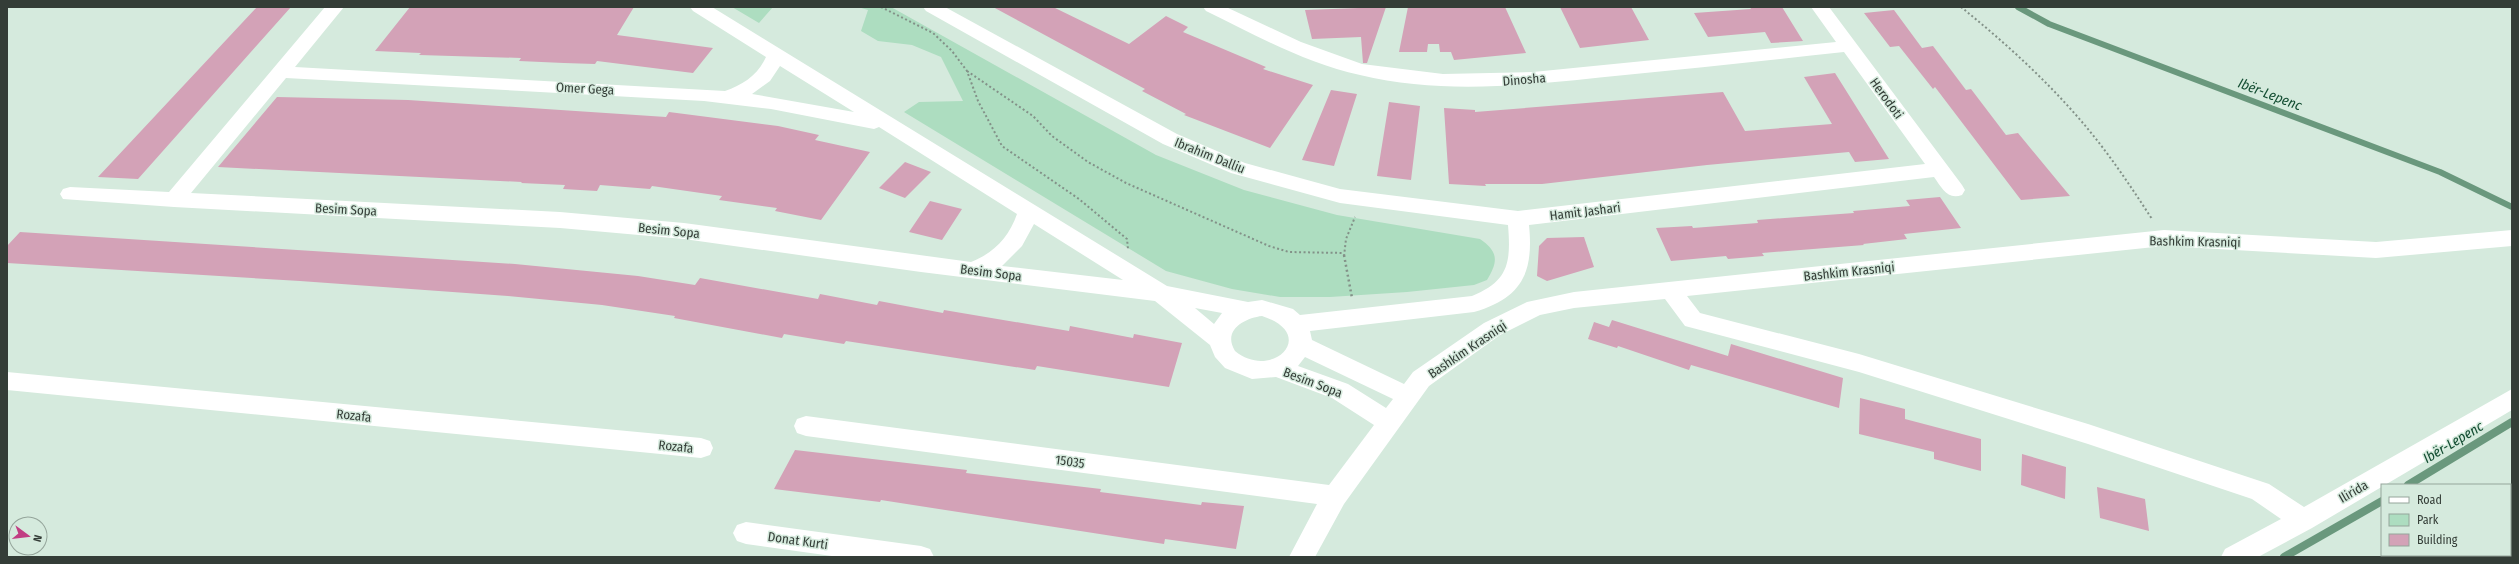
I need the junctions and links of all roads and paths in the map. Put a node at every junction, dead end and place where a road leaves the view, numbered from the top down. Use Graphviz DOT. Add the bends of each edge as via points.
graph roads {
  1 [pos="335,7"];
  2 [pos="699,7"];
  3 [pos="881,7"];
  4 [pos="932,7"];
  5 [pos="1212,7"];
  6 [pos="1820,7"];
  7 [pos="1961,7"];
  8 [pos="1849,46"];
  9 [pos="776,55"];
  10 [pos="967,71"];
  11 [pos="281,72"];
  12 [pos="727,97"];
  13 [pos="887,125"];
  14 [pos="1940,169"];
  15 [pos="1955,190"];
  16 [pos="70,194"];
  17 [pos="1364,199"];
  18 [pos="174,200"];
  19 [pos="1028,212"];
  20 [pos="1518,218"];
  21 [pos="2164,238"];
  22 [pos="2512,238"];
  23 [pos="1344,253"];
  24 [pos="972,270"];
  25 [pos="1132,275"];
  26 [pos="1671,290"];
  27 [pos="1161,293"];
  28 [pos="1248,310"];
  29 [pos="1357,316"];
  30 [pos="1298,334"];
  31 [pos="1220,341"];
  32 [pos="1277,368"];
  33 [pos="7,381"];
  34 [pos="1408,396"];
  35 [pos="2512,398"];
  36 [pos="1389,422"];
  37 [pos="806,426"];
  38 [pos="701,448"];
  39 [pos="1335,496"];
  40 [pos="2303,520"];
  41 [pos="746,533"];
  42 [pos="921,557"];
  43 [pos="1302,557"];
  44 [pos="2234,557"];
  1 -- 11 [label="street"];
  2 -- 9 [label="street, Besim Sopa"];
  3 -- 10 [label="path" via="933,33 952,51"];
  4 -- 17 [label="street, Ibrahim Dalliu" via="1170,139 1238,168 1340,196"];
  5 -- 8 [label="street, Dinosha" via="1299,48 1344,65 1382,74 1427,79 1504,80"];
  6 -- 8 [label="street, Herodoti"];
  7 -- 21 [label="path" via="1985,26 2073,112 2132,189"];
  8 -- 14 [label="street, Herodoti"];
  9 -- 12 [label="street" via="772,66 756,84 743,93"];
  9 -- 13 [label="street, Besim Sopa"];
  10 -- 23 [label="path" via="1033,116 1052,136 1088,162 1126,183 1262,243 1289,252"];
  10 -- 25 [label="path" via="978,101 1002,146 1079,199 1127,239"];
  11 -- 12 [label="street, Omer Gega"];
  11 -- 18 [label="street"];
  12 -- 13 [label="street, Omer Gega"];
  13 -- 19 [label="street, Besim Sopa"];
  14 -- 15 [label="street, Herodoti"];
  14 -- 20 [label="street, Hamit Jashari"];
  16 -- 18 [label="street, Besim Sopa"];
  17 -- 20 [label="street, Ibrahim Dalliu"];
  17 -- 23 [label="path" via="1344,236"];
  18 -- 24 [label="street, Besim Sopa" via="560,220 684,231"];
  19 -- 24 [label="street" via="1016,242 989,265"];
  19 -- 25 [label="street, Besim Sopa"];
  20 -- 29 [label="street" via="1521,262 1511,284 1502,292 1474,304"];
  21 -- 22 [label="street, Bashkim Krasniqi" via="2376,250"];
  21 -- 26 [label="street, Bashkim Krasniqi"];
  23 -- 29 [label="path" via="1343,268"];
  24 -- 27 [label="street, Besim Sopa"];
  25 -- 27 [label="street, Besim Sopa"];
  26 -- 34 [label="street, Bashkim Krasniqi" via="1574,300 1535,308 1492,329 1422,379"];
  26 -- 40 [label="street" via="1694,320 1859,363 2096,437 2260,491"];
  27 -- 28 [label="street, Besim Sopa"];
  27 -- 31 [label="street, Besim Sopa"];
  28 -- 30 [label="street, Besim Sopa" via="1275,310 1287,316"];
  28 -- 31 [label="street, Besim Sopa" via="1236,314 1226,322 1221,331"];
  29 -- 30 [label="street"];
  30 -- 32 [label="street, Besim Sopa" via="1296,355"];
  30 -- 34 [label="street, Besim Sopa"];
  31 -- 32 [label="street, Besim Sopa" via="1222,351 1229,360 1239,366 1251,370"];
  32 -- 36 [label="street, Besim Sopa" via="1340,391"];
  33 -- 38 [label="street, Rozafa"];
  34 -- 36 [label="street, Bashkim Krasniqi"];
  35 -- 40 [label="street, Ilirida"];
  36 -- 39 [label="street, Bashkim Krasniqi"];
  37 -- 39 [label="street, 15035"];
  39 -- 43 [label="street, Bashkim Krasniqi"];
  40 -- 44 [label="street, Ilirida"];
  41 -- 42 [label="street, Donat Kurti"];
}
